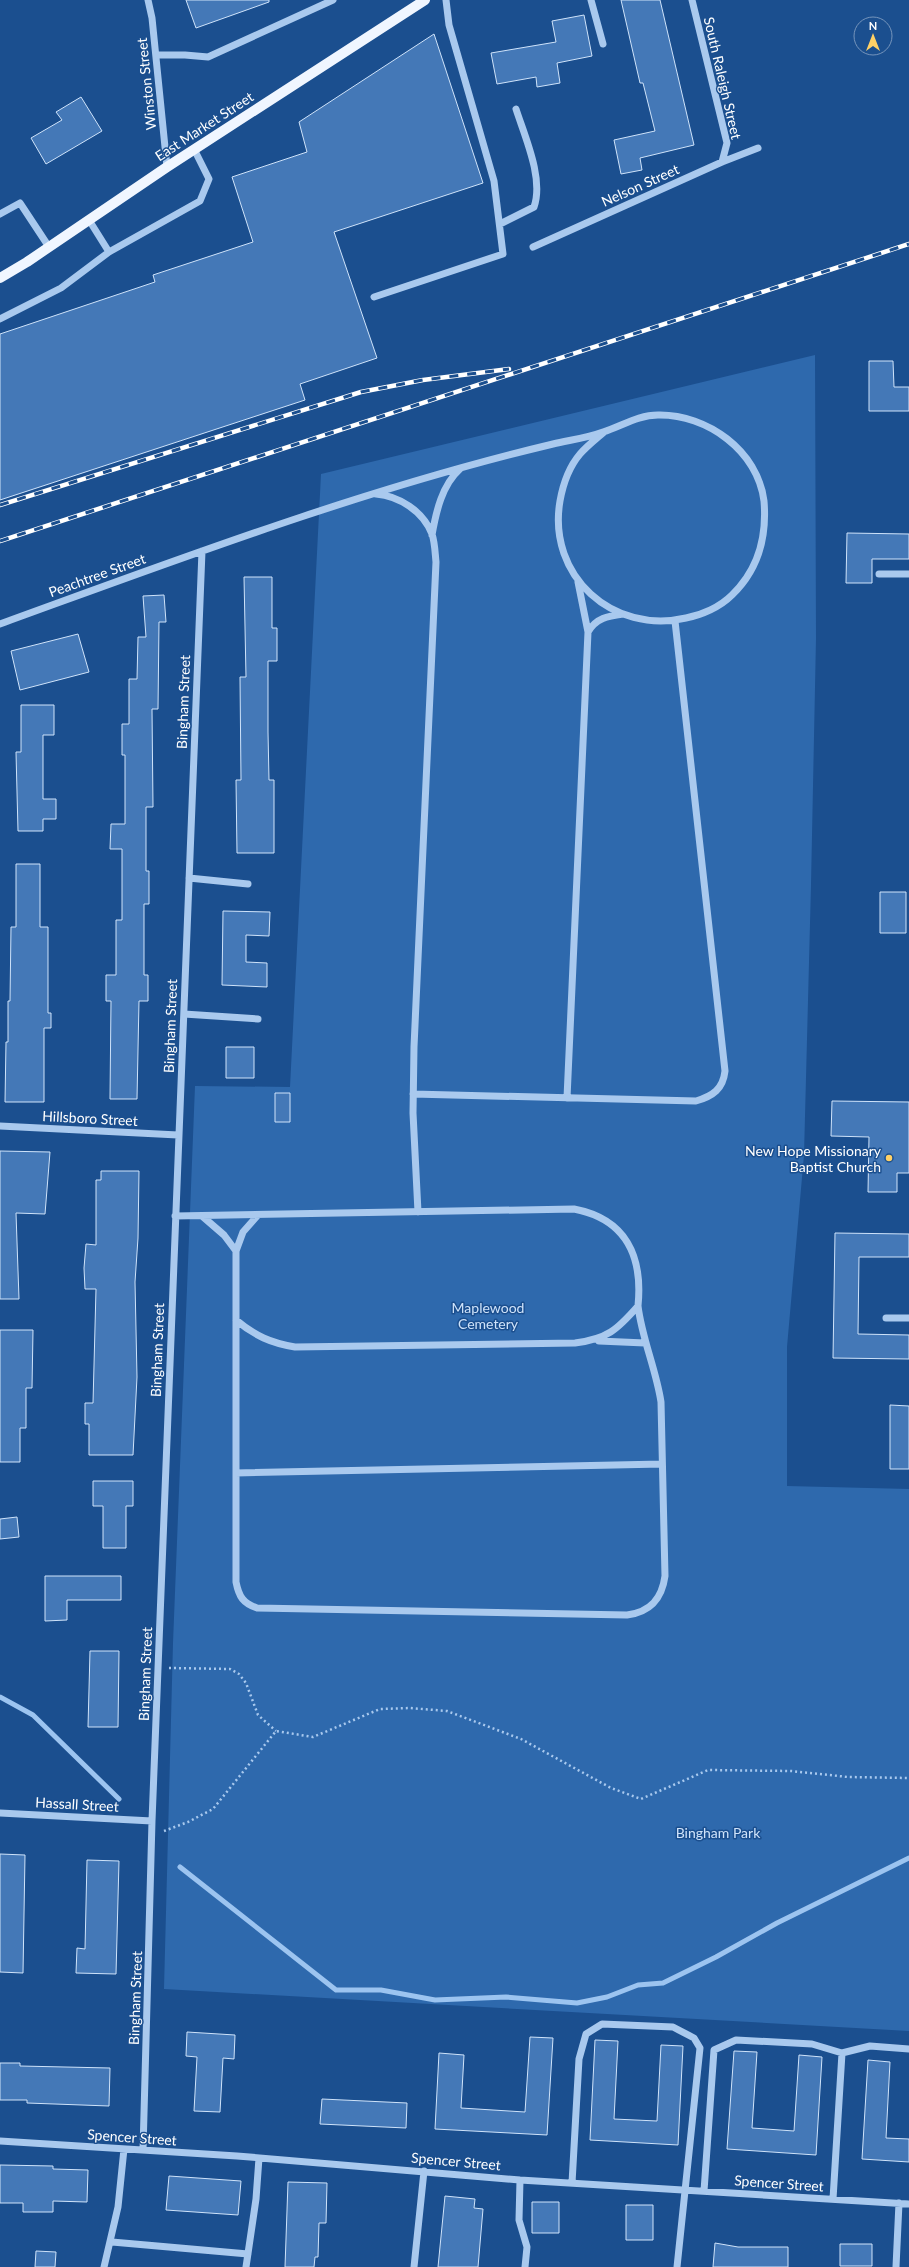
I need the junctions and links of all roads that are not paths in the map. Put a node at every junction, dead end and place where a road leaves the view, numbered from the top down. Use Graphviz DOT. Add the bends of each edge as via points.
graph roads {
  1 [pos="148,0"];
  2 [pos="333,0"];
  3 [pos="425,0"];
  4 [pos="446,0"];
  5 [pos="590,0"];
  6 [pos="692,0"];
  7 [pos="603,44"];
  8 [pos="156,55"];
  9 [pos="516,109"];
  10 [pos="758,148"];
  11 [pos="194,149"];
  12 [pos="722,162"];
  13 [pos="167,167"];
  14 [pos="0,214"];
  15 [pos="89,220"];
  16 [pos="500,224"];
  17 [pos="533,246"];
  18 [pos="49,247"];
  19 [pos="109,252"];
  20 [pos="0,278"];
  21 [pos="374,298"];
  22 [pos="0,319"];
  23 [pos="604,432"];
  24 [pos="462,467"];
  25 [pos="372,494"];
  26 [pos="432,535"];
  27 [pos="202,551"];
  28 [pos="880,574"];
  29 [pos="909,574"];
  30 [pos="578,582"];
  31 [pos="623,614"];
  32 [pos="675,621"];
  33 [pos="0,624"];
  34 [pos="588,632"];
  35 [pos="189,878"];
  36 [pos="248,884"];
  37 [pos="184,1014"];
  38 [pos="258,1019"];
  39 [pos="414,1094"];
  40 [pos="567,1098"];
  41 [pos="0,1126"];
  42 [pos="178,1135"];
  43 [pos="418,1212"];
  44 [pos="258,1215"];
  45 [pos="176,1216"];
  46 [pos="202,1216"];
  47 [pos="236,1251"];
  48 [pos="638,1306"];
  49 [pos="886,1318"];
  50 [pos="909,1318"];
  51 [pos="236,1320"];
  52 [pos="594,1341"];
  53 [pos="645,1343"];
  54 [pos="662,1464"];
  55 [pos="236,1472"];
  56 [pos="0,1813"];
  57 [pos="152,1821"];
  58 [pos="700,2048"];
  59 [pos="909,2049"];
  60 [pos="714,2050"];
  61 [pos="842,2053"];
  62 [pos="0,2141"];
  63 [pos="124,2149"];
  64 [pos="143,2150"];
  65 [pos="259,2158"];
  66 [pos="424,2171"];
  67 [pos="520,2180"];
  68 [pos="572,2183"];
  69 [pos="684,2190"];
  70 [pos="704,2191"];
  71 [pos="833,2199"];
  72 [pos="899,2203"];
  73 [pos="909,2204"];
  74 [pos="112,2242"];
  75 [pos="248,2254"];
  76 [pos="104,2267"];
  77 [pos="246,2267"];
  78 [pos="414,2267"];
  79 [pos="525,2267"];
  80 [pos="677,2267"];
  81 [pos="896,2267"];
  1 -- 8 [label="street, Winston Street"];
  2 -- 8 [label="street" via="208,58"];
  3 -- 11 [label="main road, East Market Street"];
  4 -- 16 [label="street" via="449,25 494,181"];
  5 -- 7 [label="street"];
  6 -- 12 [label="street, South Raleigh Street" via="727,143"];
  8 -- 13 [label="street, Winston Street"];
  9 -- 16 [label="street" via="538,183 538,197 534,208"];
  10 -- 12 [label="street, Nelson Street"];
  11 -- 13 [label="main road, East Market Street"];
  11 -- 19 [label="street" via="209,179 200,201"];
  12 -- 17 [label="street, Nelson Street"];
  13 -- 15 [label="main road, East Market Street"];
  14 -- 18 [label="street" via="20,203"];
  15 -- 18 [label="main road, East Market Street"];
  15 -- 19 [label="street"];
  16 -- 21 [label="street" via="503,254"];
  18 -- 20 [label="main road, East Market Street"];
  19 -- 22 [label="street" via="61,288"];
  23 -- 24 [label="street, Peachtree Street"];
  23 -- 30 [label="street" via="579,455 563,485 557,518 562,552"];
  23 -- 32 [label="street" via="630,420 658,415 686,418 712,428 735,445 752,468 763,494 766,522 762,543 749,575 730,597 701,615"];
  24 -- 25 [label="street, Peachtree Street"];
  24 -- 26 [label="street" via="448,484 437,512"];
  25 -- 26 [label="street" via="384,495 408,505 421,516"];
  25 -- 27 [label="street, Peachtree Street"];
  26 -- 39 [label="street" via="437,577"];
  27 -- 33 [label="street, Peachtree Street"];
  27 -- 35 [label="street, Bingham Street"];
  28 -- 29 [label="street"];
  30 -- 31 [label="street" via="603,605"];
  30 -- 34 [label="street"];
  31 -- 32 [label="street" via="634,619 668,623"];
  31 -- 34 [label="street" via="599,620"];
  32 -- 40 [label="street" via="725,1071 724,1083 708,1098 696,1101"];
  34 -- 40 [label="street"];
  35 -- 36 [label="street"];
  35 -- 37 [label="street, Bingham Street"];
  37 -- 38 [label="street"];
  37 -- 42 [label="street, Bingham Street"];
  39 -- 40 [label="street"];
  39 -- 43 [label="street"];
  41 -- 42 [label="street, Hillsboro Street"];
  42 -- 45 [label="street, Bingham Street"];
  43 -- 44 [label="street"];
  43 -- 48 [label="street" via="574,1209 592,1212 606,1219 629,1243 639,1278"];
  44 -- 46 [label="street"];
  44 -- 47 [label="street" via="243,1232"];
  45 -- 46 [label="street"];
  45 -- 57 [label="street, Bingham Street"];
  46 -- 47 [label="street" via="224,1234"];
  47 -- 51 [label="street"];
  48 -- 52 [label="street" via="616,1329"];
  48 -- 53 [label="street"];
  49 -- 50 [label="street"];
  51 -- 52 [label="street" via="265,1340 295,1347"];
  51 -- 55 [label="street"];
  52 -- 53 [label="street"];
  53 -- 54 [label="street" via="658,1382 661,1402"];
  54 -- 55 [label="street"];
  54 -- 55 [label="street" via="664,1585 661,1594 650,1607 627,1615 257,1608 242,1600 236,1582"];
  56 -- 57 [label="street, Hassall Street"];
  57 -- 64 [label="street, Bingham Street"];
  58 -- 60 [label="street"];
  58 -- 68 [label="street" via="694,2038 673,2027 602,2024 586,2034 579,2059"];
  58 -- 69 [label="street"];
  59 -- 61 [label="street" via="870,2046"];
  60 -- 61 [label="street" via="736,2040 812,2044"];
  60 -- 70 [label="street"];
  61 -- 71 [label="street"];
  62 -- 63 [label="street, Spencer Street"];
  63 -- 64 [label="street, Spencer Street"];
  63 -- 74 [label="street"];
  64 -- 65 [label="street, Spencer Street"];
  65 -- 66 [label="street, Spencer Street"];
  65 -- 75 [label="street"];
  66 -- 67 [label="street, Spencer Street"];
  66 -- 78 [label="street"];
  67 -- 68 [label="street, Spencer Street"];
  67 -- 79 [label="street" via="519,2220 527,2247"];
  68 -- 69 [label="street, Spencer Street"];
  69 -- 70 [label="street, Spencer Street"];
  69 -- 80 [label="street"];
  70 -- 71 [label="street, Spencer Street"];
  71 -- 72 [label="street, Spencer Street"];
  72 -- 73 [label="street, Spencer Street"];
  72 -- 81 [label="street"];
  74 -- 75 [label="street"];
  74 -- 76 [label="street"];
  75 -- 77 [label="street"];
}
